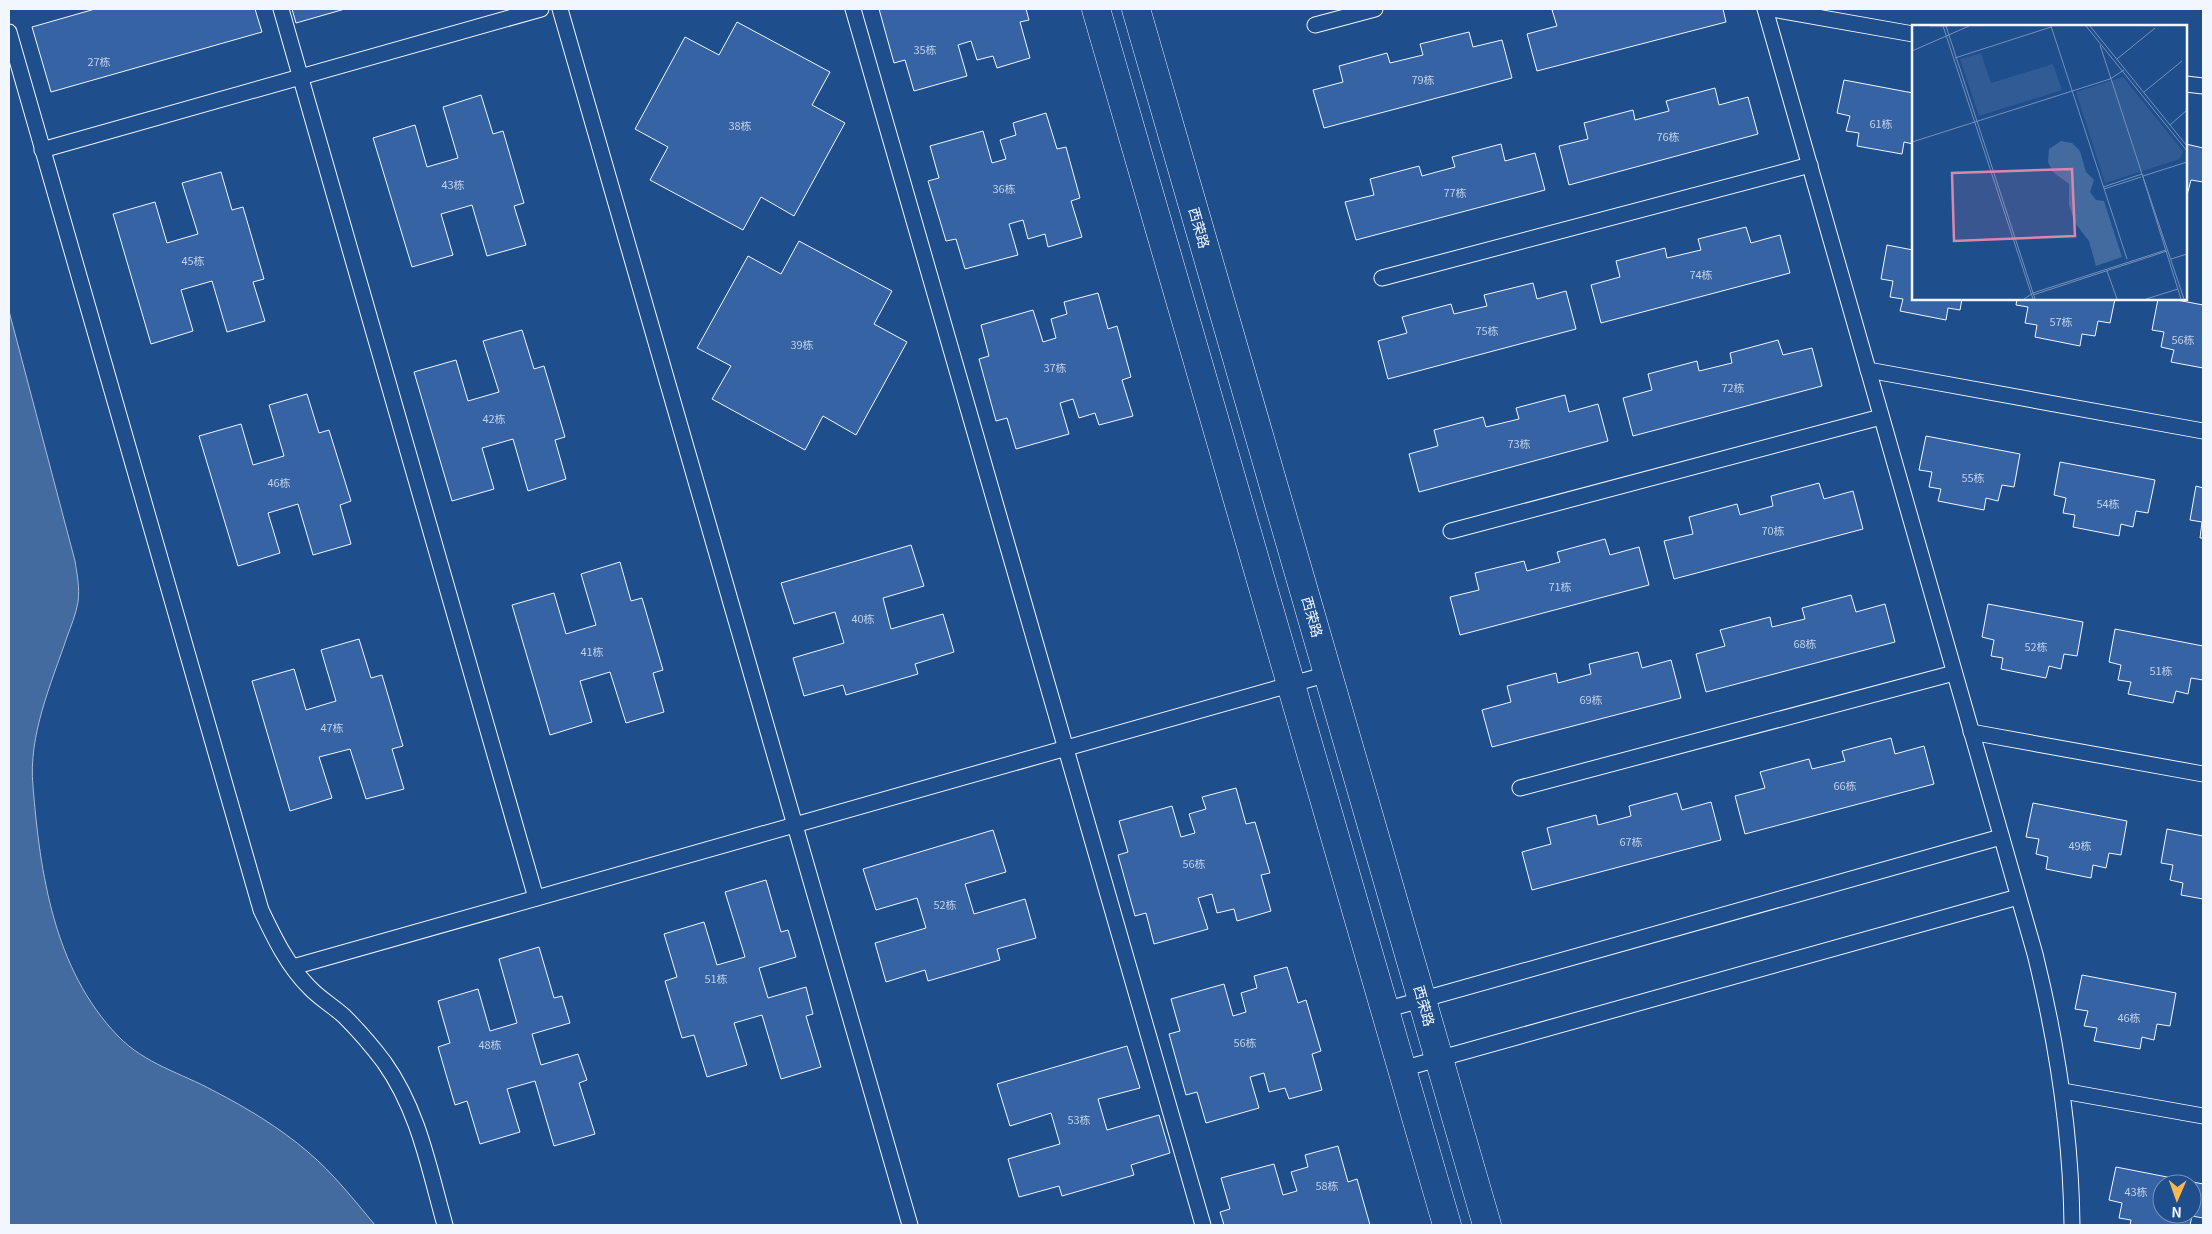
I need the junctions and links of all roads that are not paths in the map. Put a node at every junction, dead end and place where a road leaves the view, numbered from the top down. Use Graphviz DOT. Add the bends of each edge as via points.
graph roads {
  1 [pos="281,9"];
  2 [pos="541,9"];
  3 [pos="560,9"];
  4 [pos="853,9"];
  5 [pos="1096,9"];
  6 [pos="1136,9"];
  7 [pos="1375,9"];
  8 [pos="1765,9"];
  9 [pos="1772,9"];
  10 [pos="1315,25"];
  11 [pos="9,32"];
  12 [pos="1912,34"];
  13 [pos="300,77"];
  14 [pos="2187,84"];
  15 [pos="2203,86"];
  16 [pos="42,150"];
  17 [pos="1810,165"];
  18 [pos="1382,278"];
  19 [pos="1868,370"];
  20 [pos="1881,418"];
  21 [pos="2203,431"];
  22 [pos="1451,531"];
  23 [pos="1954,673"];
  24 [pos="1328,674"];
  25 [pos="1291,684"];
  26 [pos="1971,732"];
  27 [pos="1066,748"];
  28 [pos="2203,774"];
  29 [pos="1520,788"];
  30 [pos="795,824"];
  31 [pos="2001,837"];
  32 [pos="2018,897"];
  33 [pos="536,898"];
  34 [pos="293,967"];
  35 [pos="1422,1000"];
  36 [pos="1385,1010"];
  37 [pos="1439,1059"];
  38 [pos="1402,1069"];
  39 [pos="2063,1091"];
  40 [pos="2203,1116"];
  41 [pos="445,1225"];
  42 [pos="910,1225"];
  43 [pos="1203,1225"];
  44 [pos="1447,1225"];
  45 [pos="1487,1225"];
  46 [pos="2072,1225"];
  1 -- 13 [label="lane"];
  2 -- 13 [label="lane"];
  3 -- 30 [label="lane"];
  4 -- 27 [label="lane"];
  5 -- 25 [label="street"];
  6 -- 24 [label="street, 西荣路"];
  7 -- 10 [label="lane"];
  8 -- 17 [label="lane"];
  9 -- 12 [label="lane"];
  11 -- 16 [label="lane"];
  13 -- 16 [label="lane"];
  13 -- 33 [label="lane"];
  14 -- 15 [label="lane"];
  16 -- 34 [label="lane" via="261,910 280,950"];
  17 -- 18 [label="lane"];
  17 -- 19 [label="lane"];
  19 -- 20 [label="lane"];
  19 -- 21 [label="lane"];
  20 -- 22 [label="lane"];
  20 -- 23 [label="lane"];
  23 -- 26 [label="lane"];
  23 -- 29 [label="lane"];
  24 -- 25 [label="lane"];
  24 -- 35 [label="street, 西荣路"];
  25 -- 27 [label="lane"];
  25 -- 36 [label="street"];
  26 -- 28 [label="lane"];
  26 -- 31 [label="lane"];
  27 -- 30 [label="lane"];
  27 -- 43 [label="lane"];
  30 -- 33 [label="lane"];
  30 -- 42 [label="lane"];
  31 -- 32 [label="lane"];
  31 -- 35 [label="lane"];
  32 -- 37 [label="lane"];
  32 -- 39 [label="lane" via="2049,1011"];
  33 -- 34 [label="lane"];
  34 -- 41 [label="lane" via="308,986 365,1038 401,1088 424,1146"];
  35 -- 36 [label="lane"];
  35 -- 37 [label="street, 西荣路"];
  36 -- 38 [label="street"];
  37 -- 38 [label="lane"];
  37 -- 45 [label="street, 西荣路"];
  38 -- 44 [label="street"];
  39 -- 40 [label="lane"];
  39 -- 46 [label="lane"];
}
